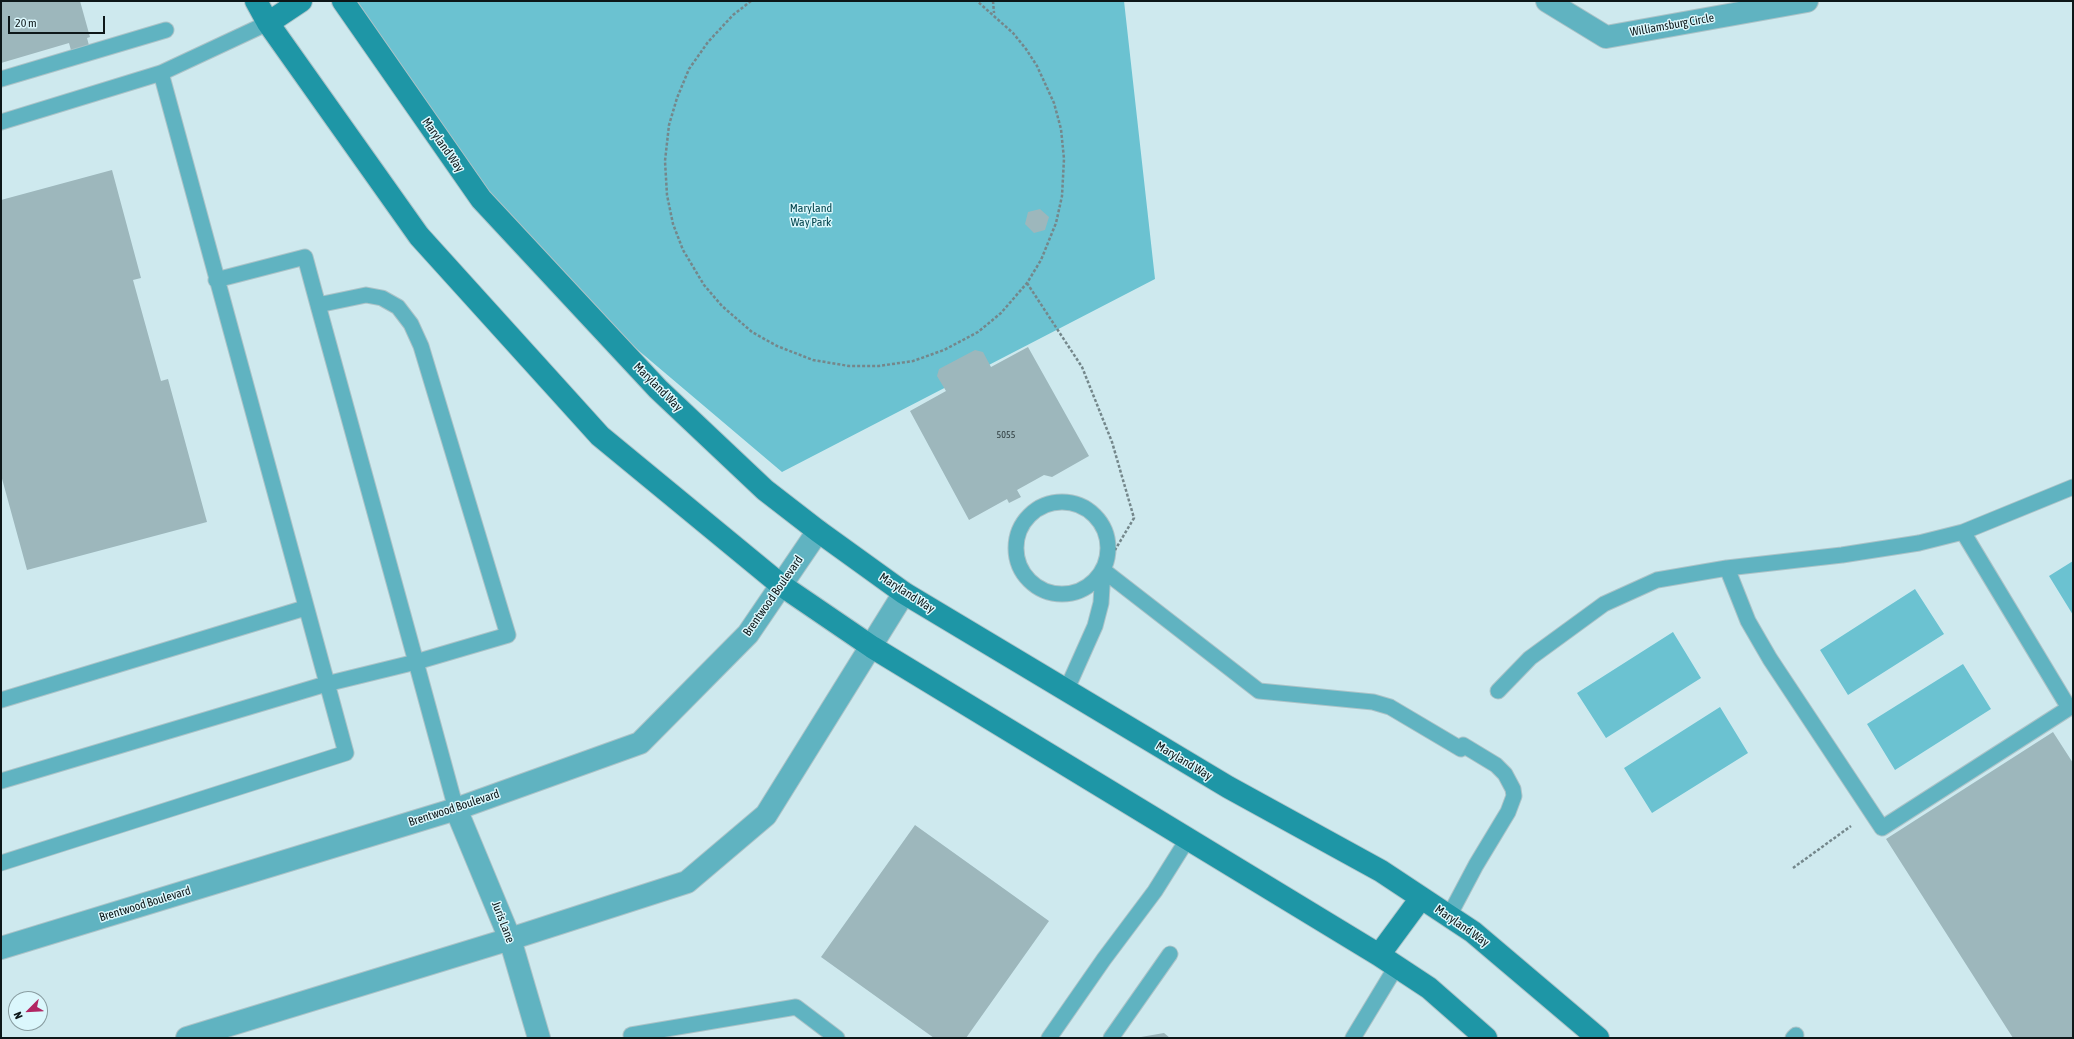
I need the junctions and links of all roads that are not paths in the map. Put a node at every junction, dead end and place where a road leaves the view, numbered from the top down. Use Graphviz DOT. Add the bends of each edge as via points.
graph roads {
  1 [pos="256,1"];
  2 [pos="301,1"];
  3 [pos="343,1"];
  4 [pos="1547,1"];
  5 [pos="1807,1"];
  6 [pos="268,24"];
  7 [pos="166,30"];
  8 [pos="161,73"];
  9 [pos="1,79"];
  10 [pos="1,122"];
  11 [pos="216,280"];
  12 [pos="318,305"];
  13 [pos="2073,487"];
  14 [pos="818,531"];
  15 [pos="1963,532"];
  16 [pos="1727,568"];
  17 [pos="1103,569"];
  18 [pos="781,585"];
  19 [pos="904,593"];
  20 [pos="305,608"];
  21 [pos="872,647"];
  22 [pos="416,662"];
  23 [pos="326,684"];
  24 [pos="1498,690"];
  25 [pos="1066,691"];
  26 [pos="1,700"];
  27 [pos="1,781"];
  28 [pos="456,809"];
  29 [pos="1187,840"];
  30 [pos="1,863"];
  31 [pos="1421,898"];
  32 [pos="1449,916"];
  33 [pos="510,939"];
  34 [pos="1,948"];
  35 [pos="1170,954"];
  36 [pos="1388,961"];
  37 [pos="187,1038"];
  38 [pos="539,1038"];
  39 [pos="632,1038"];
  40 [pos="837,1038"];
  41 [pos="1049,1038"];
  42 [pos="1111,1038"];
  43 [pos="1353,1038"];
  44 [pos="1486,1038"];
  45 [pos="1598,1038"];
  1 -- 6 [label="main road"];
  2 -- 6 [label="main road"];
  3 -- 14 [label="main road, Maryland Way" via="481,199 658,390 765,490"];
  4 -- 5 [label="street, Williamsburg Circle" via="1606,37"];
  6 -- 8 [label="lane"];
  6 -- 18 [label="main road" via="419,236 595,430"];
  7 -- 9 [label="lane"];
  8 -- 10 [label="lane"];
  8 -- 11 [label="lane"];
  11 -- 12 [label="lane" via="305,257"];
  11 -- 20 [label="lane"];
  12 -- 22 [label="lane"];
  12 -- 22 [label="lane" via="366,295 382,298 398,307 411,324 421,346 508,635"];
  13 -- 15 [label="lane"];
  14 -- 18 [label="street, Brentwood Boulevard"];
  14 -- 19 [label="main road, Maryland Way"];
  15 -- 16 [label="lane" via="1919,543 1842,555"];
  15 -- 16 [label="lane" via="2069,708 1882,828 1770,659 1748,621"];
  16 -- 24 [label="lane" via="1658,580 1604,604 1530,658"];
  17 -- 17 [label="lane" via="1108,552 1104,526 1094,514 1075,503 1062,501 1041,505 1026,518 1018,532 1015,545 1020,567 1040,589 1058,594 1079,591 1089,586"];
  17 -- 25 [label="lane" via="1101,603 1095,626"];
  17 -- 32 [label="lane" via="1259,691 1373,702 1390,707 1496,765 1505,774 1514,796 1512,803"];
  18 -- 21 [label="main road"];
  18 -- 28 [label="street, Brentwood Boulevard" via="748,634 640,743"];
  19 -- 21 [label="street"];
  19 -- 25 [label="main road, Maryland Way"];
  20 -- 23 [label="lane"];
  20 -- 26 [label="lane"];
  21 -- 29 [label="main road"];
  21 -- 33 [label="street" via="766,815 687,882"];
  22 -- 23 [label="lane"];
  22 -- 28 [label="lane"];
  23 -- 27 [label="lane"];
  23 -- 30 [label="lane" via="346,752"];
  25 -- 31 [label="main road, Maryland Way" via="1228,787 1380,871"];
  28 -- 33 [label="street, Juris Lane"];
  28 -- 34 [label="street, Brentwood Boulevard"];
  29 -- 36 [label="main road"];
  29 -- 41 [label="lane" via="1155,891"];
  31 -- 32 [label="main road, Maryland Way"];
  31 -- 36 [label="main road"];
  32 -- 45 [label="main road, Maryland Way" via="1473,932"];
  33 -- 37 [label="street"];
  33 -- 38 [label="street, Juris Lane"];
  35 -- 42 [label="lane"];
  36 -- 43 [label="lane"];
  36 -- 44 [label="main road" via="1429,988"];
  39 -- 40 [label="lane" via="631,1035 796,1007"];
}
